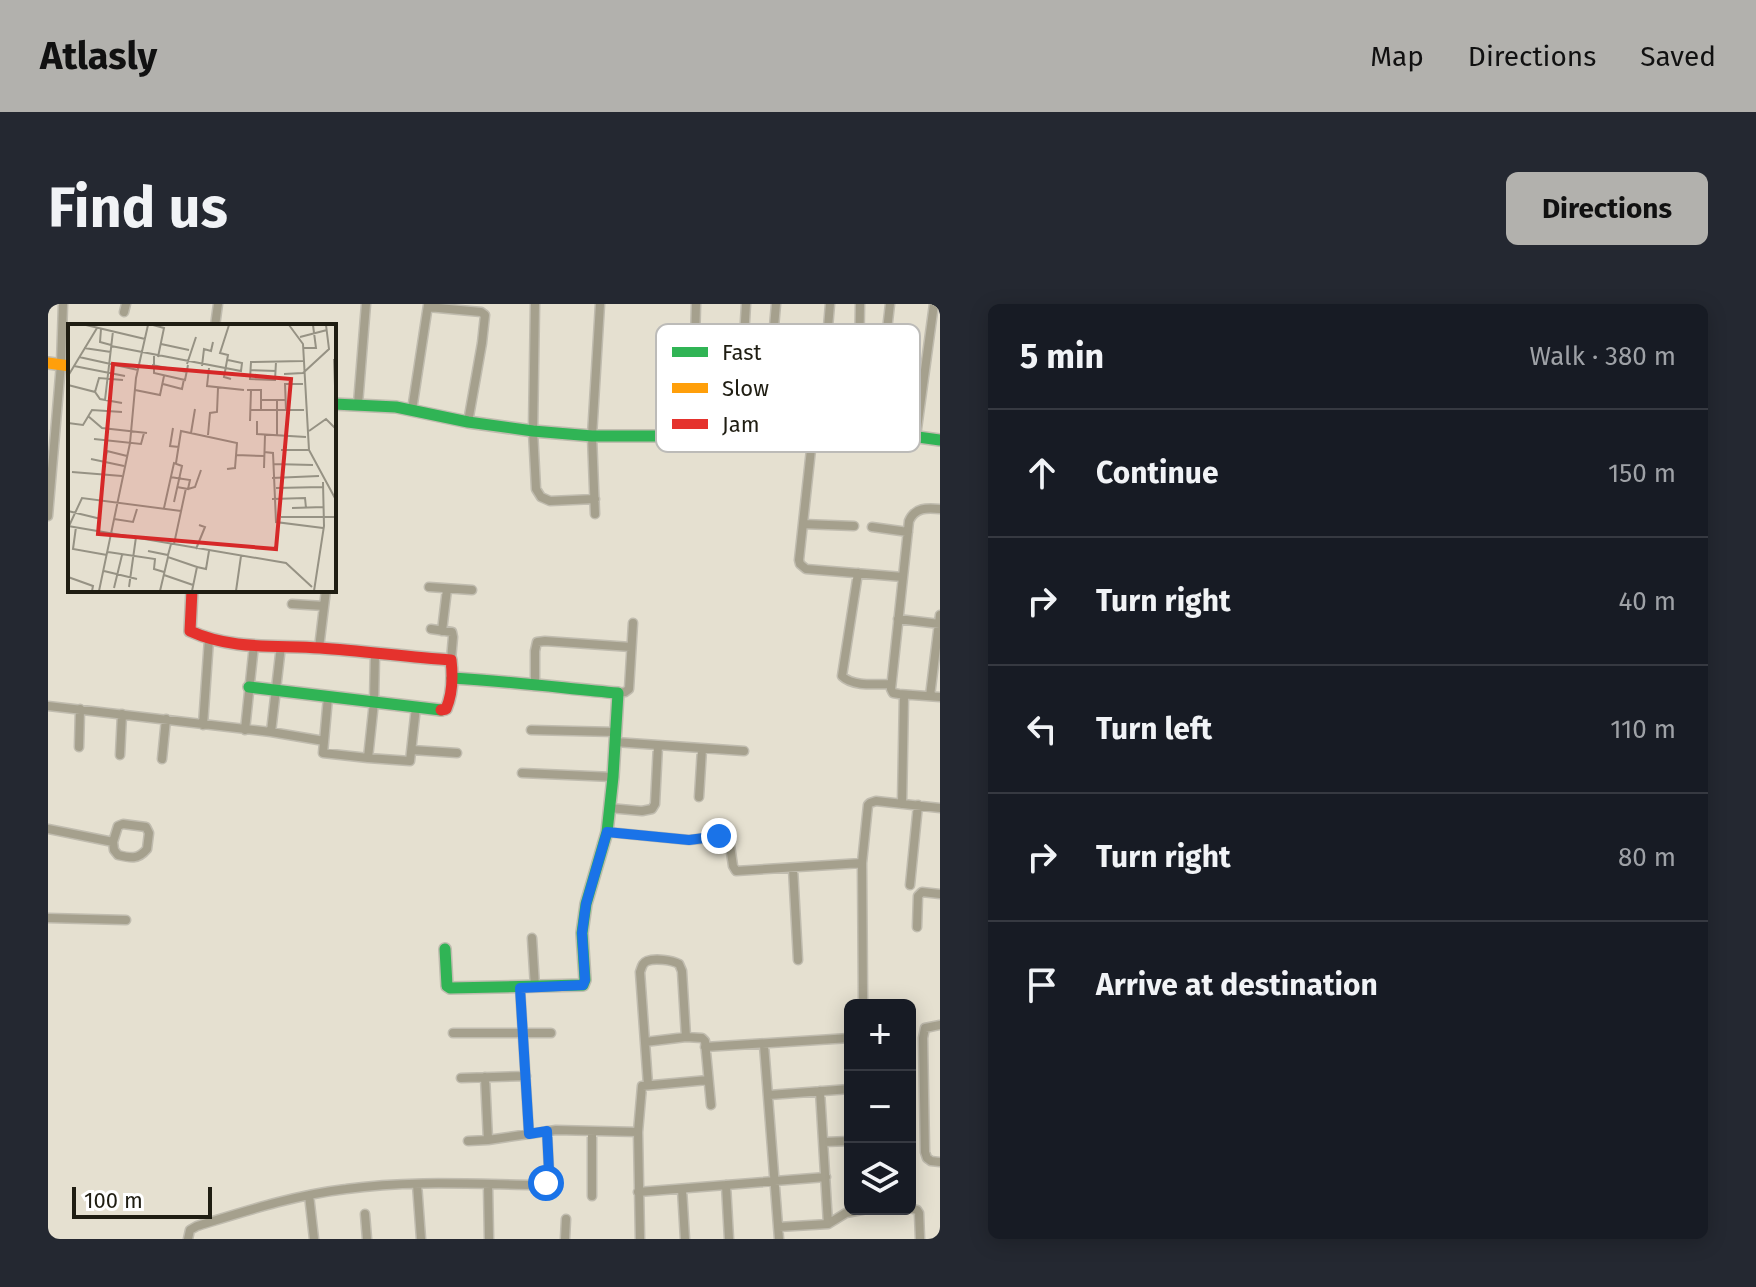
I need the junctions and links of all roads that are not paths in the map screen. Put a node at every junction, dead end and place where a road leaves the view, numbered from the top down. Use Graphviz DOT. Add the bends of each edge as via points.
graph roads {
  1 [pos="63,304"];
  2 [pos="218,304"];
  3 [pos="366,304"];
  4 [pos="535,304"];
  5 [pos="600,304"];
  6 [pos="696,304"];
  7 [pos="746,304"];
  8 [pos="776,304"];
  9 [pos="830,304"];
  10 [pos="860,304"];
  11 [pos="890,304"];
  12 [pos="934,304"];
  13 [pos="428,305"];
  14 [pos="215,324"];
  15 [pos="695,324"];
  16 [pos="745,324"];
  17 [pos="774,324"];
  18 [pos="828,324"];
  19 [pos="860,324"];
  20 [pos="888,324"];
  21 [pos="60,364"];
  22 [pos="336,404"];
  23 [pos="358,404"];
  24 [pos="920,407"];
  25 [pos="412,410"];
  26 [pos="468,422"];
  27 [pos="533,431"];
  28 [pos="592,436"];
  29 [pos="656,436"];
  30 [pos="920,437"];
  31 [pos="940,440"];
  32 [pos="811,452"];
  33 [pos="595,499"];
  34 [pos="48,506"];
  35 [pos="940,509"];
  36 [pos="595,514"];
  37 [pos="48,516"];
  38 [pos="803,524"];
  39 [pos="854,526"];
  40 [pos="872,527"];
  41 [pos="908,532"];
  42 [pos="858,573"];
  43 [pos="903,577"];
  44 [pos="429,587"];
  45 [pos="447,589"];
  46 [pos="472,590"];
  47 [pos="192,592"];
  48 [pos="326,592"];
  49 [pos="292,604"];
  50 [pos="324,606"];
  51 [pos="898,619"];
  52 [pos="940,621"];
  53 [pos="633,623"];
  54 [pos="431,629"];
  55 [pos="442,631"];
  56 [pos="209,639"];
  57 [pos="254,645"];
  58 [pos="281,646"];
  59 [pos="631,647"];
  60 [pos="319,648"];
  61 [pos="375,655"];
  62 [pos="451,660"];
  63 [pos="452,678"];
  64 [pos="891,684"];
  65 [pos="535,686"];
  66 [pos="249,687"];
  67 [pos="276,690"];
  68 [pos="618,693"];
  69 [pos="904,695"];
  70 [pos="328,697"];
  71 [pos="935,697"];
  72 [pos="374,702"];
  73 [pos="48,706"];
  74 [pos="416,707"];
  75 [pos="80,709"];
  76 [pos="122,714"];
  77 [pos="166,719"];
  78 [pos="203,725"];
  79 [pos="245,730"];
  80 [pos="531,730"];
  81 [pos="271,732"];
  82 [pos="616,737"];
  83 [pos="324,741"];
  84 [pos="658,745"];
  85 [pos="79,747"];
  86 [pos="702,749"];
  87 [pos="412,750"];
  88 [pos="744,751"];
  89 [pos="457,753"];
  90 [pos="120,755"];
  91 [pos="368,758"];
  92 [pos="162,759"];
  93 [pos="522,773"];
  94 [pos="613,777"];
  95 [pos="699,797"];
  96 [pos="902,804"];
  97 [pos="918,805"];
  98 [pos="609,808"];
  99 [pos="940,808"];
  100 [pos="48,829"];
  101 [pos="607,832"];
  102 [pos="113,842"];
  103 [pos="862,863"];
  104 [pos="793,868"];
  105 [pos="910,885"];
  106 [pos="940,894"];
  107 [pos="48,918"];
  108 [pos="126,920"];
  109 [pos="917,927"];
  110 [pos="532,938"];
  111 [pos="445,949"];
  112 [pos="798,960"];
  113 [pos="535,987"];
  114 [pos="520,988"];
  115 [pos="863,999"];
  116 [pos="940,1025"];
  117 [pos="453,1033"];
  118 [pos="523,1033"];
  119 [pos="551,1033"];
  120 [pos="686,1037"];
  121 [pos="844,1038"];
  122 [pos="645,1042"];
  123 [pos="764,1045"];
  124 [pos="705,1047"];
  125 [pos="526,1076"];
  126 [pos="485,1077"];
  127 [pos="461,1078"];
  128 [pos="708,1080"];
  129 [pos="648,1085"];
  130 [pos="844,1089"];
  131 [pos="820,1091"];
  132 [pos="769,1095"];
  133 [pos="711,1105"];
  134 [pos="547,1131"];
  135 [pos="592,1131"];
  136 [pos="638,1132"];
  137 [pos="529,1134"];
  138 [pos="488,1140"];
  139 [pos="468,1141"];
  140 [pos="844,1141"];
  141 [pos="824,1142"];
  142 [pos="940,1162"];
  143 [pos="826,1177"];
  144 [pos="773,1181"];
  145 [pos="417,1184"];
  146 [pos="488,1185"];
  147 [pos="726,1185"];
  148 [pos="682,1189"];
  149 [pos="638,1192"];
  150 [pos="309,1195"];
  151 [pos="592,1196"];
  152 [pos="916,1210"];
  153 [pos="365,1214"];
  154 [pos="844,1214"];
  155 [pos="566,1219"];
  156 [pos="828,1224"];
  157 [pos="778,1227"];
  158 [pos="188,1239"];
  159 [pos="314,1239"];
  160 [pos="367,1239"];
  161 [pos="421,1239"];
  162 [pos="489,1239"];
  163 [pos="565,1239"];
  164 [pos="640,1239"];
  165 [pos="685,1239"];
  166 [pos="729,1239"];
  167 [pos="779,1239"];
  168 [pos="920,1239"];
  1 -- 21 [label="street"];
  2 -- 14 [label="street"];
  3 -- 23 [label="street"];
  4 -- 27 [label="street"];
  5 -- 28 [label="street"];
  6 -- 15 [label="street"];
  7 -- 16 [label="street"];
  8 -- 17 [label="street"];
  9 -- 18 [label="street"];
  10 -- 19 [label="street"];
  11 -- 20 [label="street"];
  12 -- 24 [label="street"];
  13 -- 25 [label="street"];
  13 -- 26 [label="street" via="485,315"];
  21 -- 34 [label="street"];
  22 -- 23 [label="street"];
  23 -- 25 [label="street"];
  25 -- 26 [label="street"];
  26 -- 27 [label="street"];
  27 -- 28 [label="street"];
  27 -- 33 [label="street" via="536,489 541,497"];
  28 -- 29 [label="street"];
  28 -- 33 [label="street"];
  30 -- 31 [label="street"];
  32 -- 38 [label="street"];
  33 -- 36 [label="street"];
  34 -- 37 [label="street"];
  35 -- 41 [label="street" via="912,514"];
  38 -- 39 [label="street"];
  38 -- 42 [label="street" via="802,566"];
  40 -- 41 [label="street"];
  41 -- 43 [label="street"];
  42 -- 43 [label="street"];
  42 -- 64 [label="street" via="842,676"];
  43 -- 51 [label="street"];
  44 -- 45 [label="street"];
  45 -- 46 [label="street"];
  45 -- 55 [label="street"];
  47 -- 56 [label="street" via="190,631"];
  48 -- 50 [label="street"];
  49 -- 50 [label="street"];
  50 -- 60 [label="street"];
  51 -- 52 [label="street"];
  51 -- 64 [label="street"];
  52 -- 71 [label="street"];
  53 -- 59 [label="street"];
  54 -- 55 [label="street"];
  55 -- 62 [label="street" via="453,634"];
  56 -- 57 [label="street"];
  56 -- 78 [label="street"];
  57 -- 58 [label="street"];
  57 -- 66 [label="street"];
  58 -- 60 [label="street"];
  58 -- 67 [label="street"];
  59 -- 65 [label="street" via="537,642"];
  59 -- 68 [label="street" via="629,689"];
  60 -- 61 [label="street"];
  61 -- 62 [label="street"];
  61 -- 72 [label="street"];
  62 -- 63 [label="street"];
  63 -- 65 [label="street"];
  63 -- 74 [label="street" via="446,709"];
  64 -- 69 [label="street" via="893,693"];
  65 -- 68 [label="street"];
  66 -- 67 [label="street"];
  66 -- 79 [label="street"];
  67 -- 70 [label="street"];
  67 -- 81 [label="street"];
  68 -- 82 [label="street"];
  69 -- 71 [label="street"];
  69 -- 96 [label="street"];
  70 -- 72 [label="street"];
  70 -- 83 [label="street"];
  72 -- 74 [label="street"];
  72 -- 91 [label="street"];
  73 -- 75 [label="street"];
  74 -- 87 [label="street"];
  75 -- 76 [label="street"];
  75 -- 85 [label="street"];
  76 -- 77 [label="street"];
  76 -- 90 [label="street"];
  77 -- 78 [label="street"];
  77 -- 92 [label="street"];
  78 -- 79 [label="street"];
  79 -- 81 [label="street"];
  80 -- 82 [label="street"];
  81 -- 83 [label="street"];
  82 -- 84 [label="street"];
  82 -- 94 [label="street"];
  83 -- 91 [label="street" via="323,753"];
  84 -- 86 [label="street"];
  84 -- 98 [label="street" via="652,809"];
  86 -- 88 [label="street"];
  86 -- 95 [label="street"];
  87 -- 89 [label="street"];
  87 -- 91 [label="street" via="407,762"];
  93 -- 94 [label="street"];
  94 -- 98 [label="street"];
  96 -- 97 [label="street"];
  96 -- 103 [label="street" via="870,803"];
  97 -- 99 [label="street"];
  97 -- 105 [label="street"];
  98 -- 101 [label="street"];
  100 -- 102 [label="street"];
  101 -- 104 [label="street" via="689,840 726,836 736,871"];
  101 -- 113 [label="street" via="586,904 583,985"];
  102 -- 102 [label="street" via="118,855 138,857 147,849 149,833 146,827 123,824"];
  103 -- 104 [label="street"];
  103 -- 115 [label="street"];
  104 -- 112 [label="street"];
  106 -- 109 [label="street" via="918,896"];
  107 -- 108 [label="street"];
  110 -- 113 [label="street"];
  111 -- 114 [label="street" via="450,988"];
  113 -- 114 [label="street"];
  114 -- 118 [label="street"];
  116 -- 142 [label="street" via="925,1028 923,1038 925,1152 931,1161"];
  117 -- 118 [label="street"];
  118 -- 119 [label="street"];
  118 -- 125 [label="street"];
  120 -- 122 [label="street"];
  120 -- 122 [label="street" via="679,964 648,961 640,972"];
  120 -- 124 [label="street" via="702,1038"];
  121 -- 123 [label="street"];
  122 -- 129 [label="street"];
  123 -- 124 [label="street"];
  123 -- 132 [label="street"];
  124 -- 128 [label="street"];
  125 -- 126 [label="street"];
  125 -- 137 [label="street"];
  126 -- 127 [label="street"];
  126 -- 138 [label="street"];
  128 -- 129 [label="street"];
  128 -- 133 [label="street"];
  129 -- 136 [label="street" via="641,1089"];
  130 -- 131 [label="street"];
  131 -- 132 [label="street"];
  131 -- 141 [label="street"];
  132 -- 144 [label="street"];
  134 -- 135 [label="street"];
  134 -- 137 [label="street"];
  134 -- 146 [label="street" via="546,1183"];
  135 -- 136 [label="street"];
  135 -- 151 [label="street"];
  136 -- 149 [label="street"];
  137 -- 138 [label="street"];
  138 -- 139 [label="street"];
  140 -- 141 [label="street"];
  141 -- 143 [label="street"];
  143 -- 144 [label="street"];
  143 -- 156 [label="street"];
  144 -- 147 [label="street"];
  144 -- 157 [label="street"];
  145 -- 146 [label="street"];
  145 -- 150 [label="street"];
  145 -- 161 [label="street"];
  146 -- 162 [label="street"];
  147 -- 148 [label="street"];
  147 -- 166 [label="street"];
  148 -- 149 [label="street"];
  148 -- 165 [label="street"];
  149 -- 164 [label="street"];
  150 -- 158 [label="street" via="197,1226"];
  150 -- 159 [label="street"];
  152 -- 168 [label="street"];
  153 -- 160 [label="street"];
  154 -- 156 [label="street"];
  155 -- 163 [label="street"];
  156 -- 157 [label="street"];
  157 -- 167 [label="street"];
}
